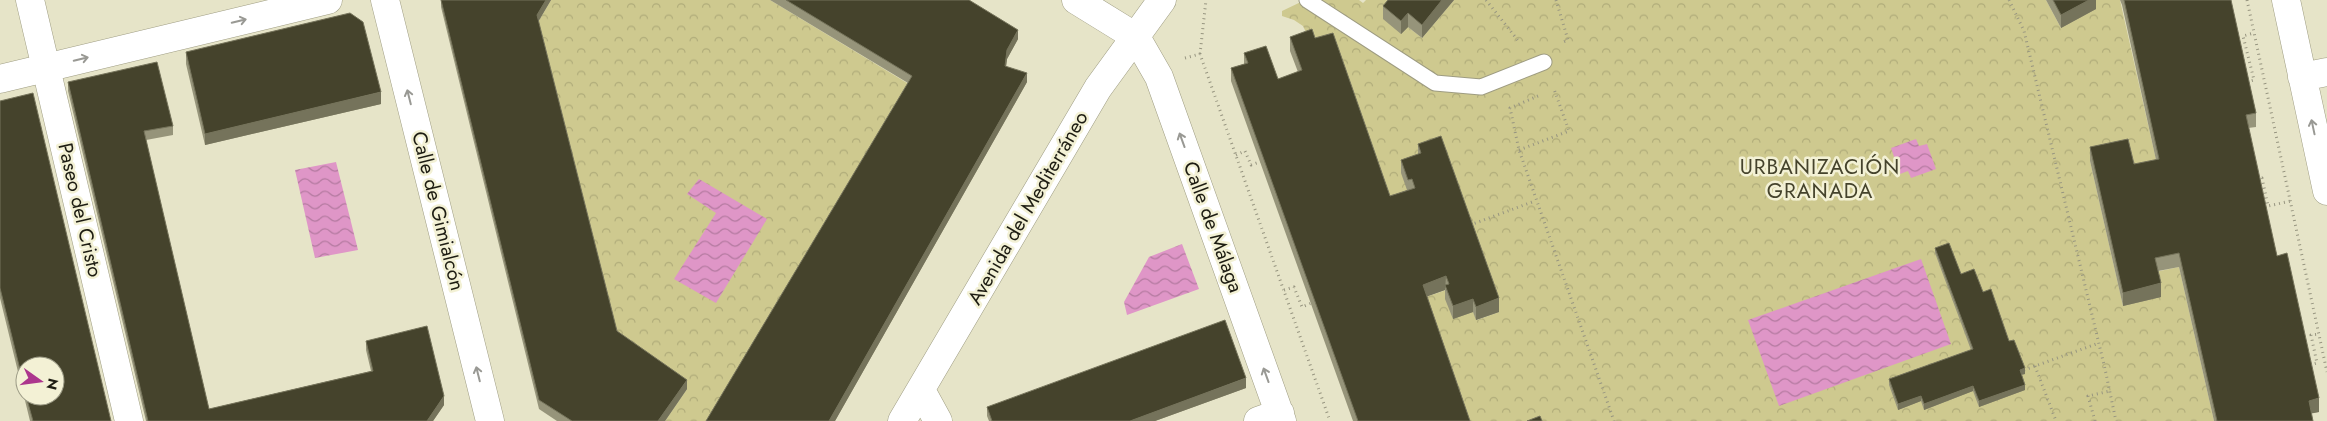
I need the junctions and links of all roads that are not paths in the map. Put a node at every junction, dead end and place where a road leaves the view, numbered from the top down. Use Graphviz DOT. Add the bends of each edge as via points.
graph roads {
  1 [pos="30,0"];
  2 [pos="328,0"];
  3 [pos="385,0"];
  4 [pos="1076,0"];
  5 [pos="1162,0"];
  6 [pos="1307,0"];
  7 [pos="2286,0"];
  8 [pos="1136,37"];
  9 [pos="1542,57"];
  10 [pos="46,68"];
  11 [pos="2314,75"];
  12 [pos="0,79"];
  13 [pos="2327,191"];
  14 [pos="921,390"];
  15 [pos="1273,418"];
  16 [pos="129,421"];
  17 [pos="490,421"];
  18 [pos="902,421"];
  19 [pos="938,421"];
  1 -- 10 [label="street, Paseo del Cristo"];
  10 -- 2 [label="street, one-way"];
  17 -- 3 [label="street, Calle de Gimialcón, one-way"];
  4 -- 8 [label="street"];
  5 -- 8 [label="street, Avenida del Mediterráneo"];
  6 -- 9 [label="lane" via="1435,83 1482,87"];
  7 -- 11 [label="street"];
  8 -- 14 [label="street, Avenida del Mediterráneo" via="1098,88"];
  15 -- 8 [label="street, Calle de Málaga, one-way" via="1159,77"];
  10 -- 12 [label="street"];
  10 -- 16 [label="street, Paseo del Cristo"];
  13 -- 11 [label="street, one-way"];
  14 -- 18 [label="street, Avenida del Mediterráneo"];
  14 -- 19 [label="street"];
}
